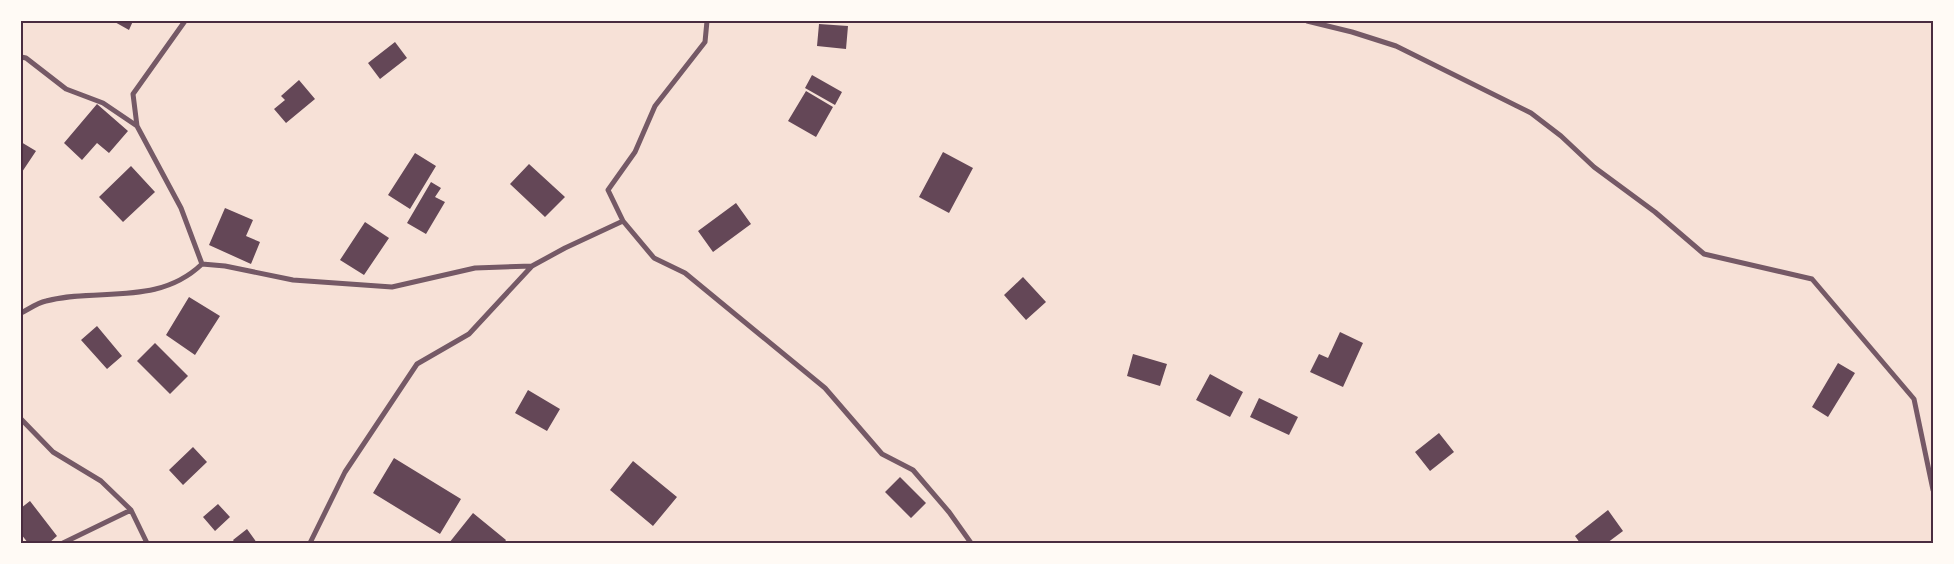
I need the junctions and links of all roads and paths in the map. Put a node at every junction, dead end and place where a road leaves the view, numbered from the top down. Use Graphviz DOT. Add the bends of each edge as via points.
graph roads {
  1 [pos="185,21"];
  2 [pos="707,21"];
  3 [pos="1307,21"];
  4 [pos="21,57"];
  5 [pos="137,126"];
  6 [pos="623,221"];
  7 [pos="202,264"];
  8 [pos="532,266"];
  9 [pos="21,313"];
  10 [pos="21,419"];
  11 [pos="1933,490"];
  12 [pos="132,510"];
  13 [pos="63,543"];
  14 [pos="147,543"];
  15 [pos="310,543"];
  16 [pos="970,543"];
  1 -- 5 [label="street" via="133,94"];
  2 -- 6 [label="street" via="705,42 655,106 634,152 608,190"];
  3 -- 11 [label="street" via="1396,46 1531,113 1704,254 1812,280 1914,399"];
  4 -- 5 [label="street" via="66,88 103,103"];
  5 -- 7 [label="street" via="181,208"];
  6 -- 8 [label="street"];
  6 -- 16 [label="street" via="654,258 685,273 825,388 882,454 913,470 950,512"];
  7 -- 8 [label="street" via="293,280 392,287 475,268"];
  7 -- 9 [label="street" via="190,276 169,286 118,296 78,296 44,301"];
  8 -- 15 [label="street" via="469,334 417,364 345,472"];
  10 -- 12 [label="street" via="53,452 101,481"];
  12 -- 13 [label="street"];
  12 -- 14 [label="street"];
}
